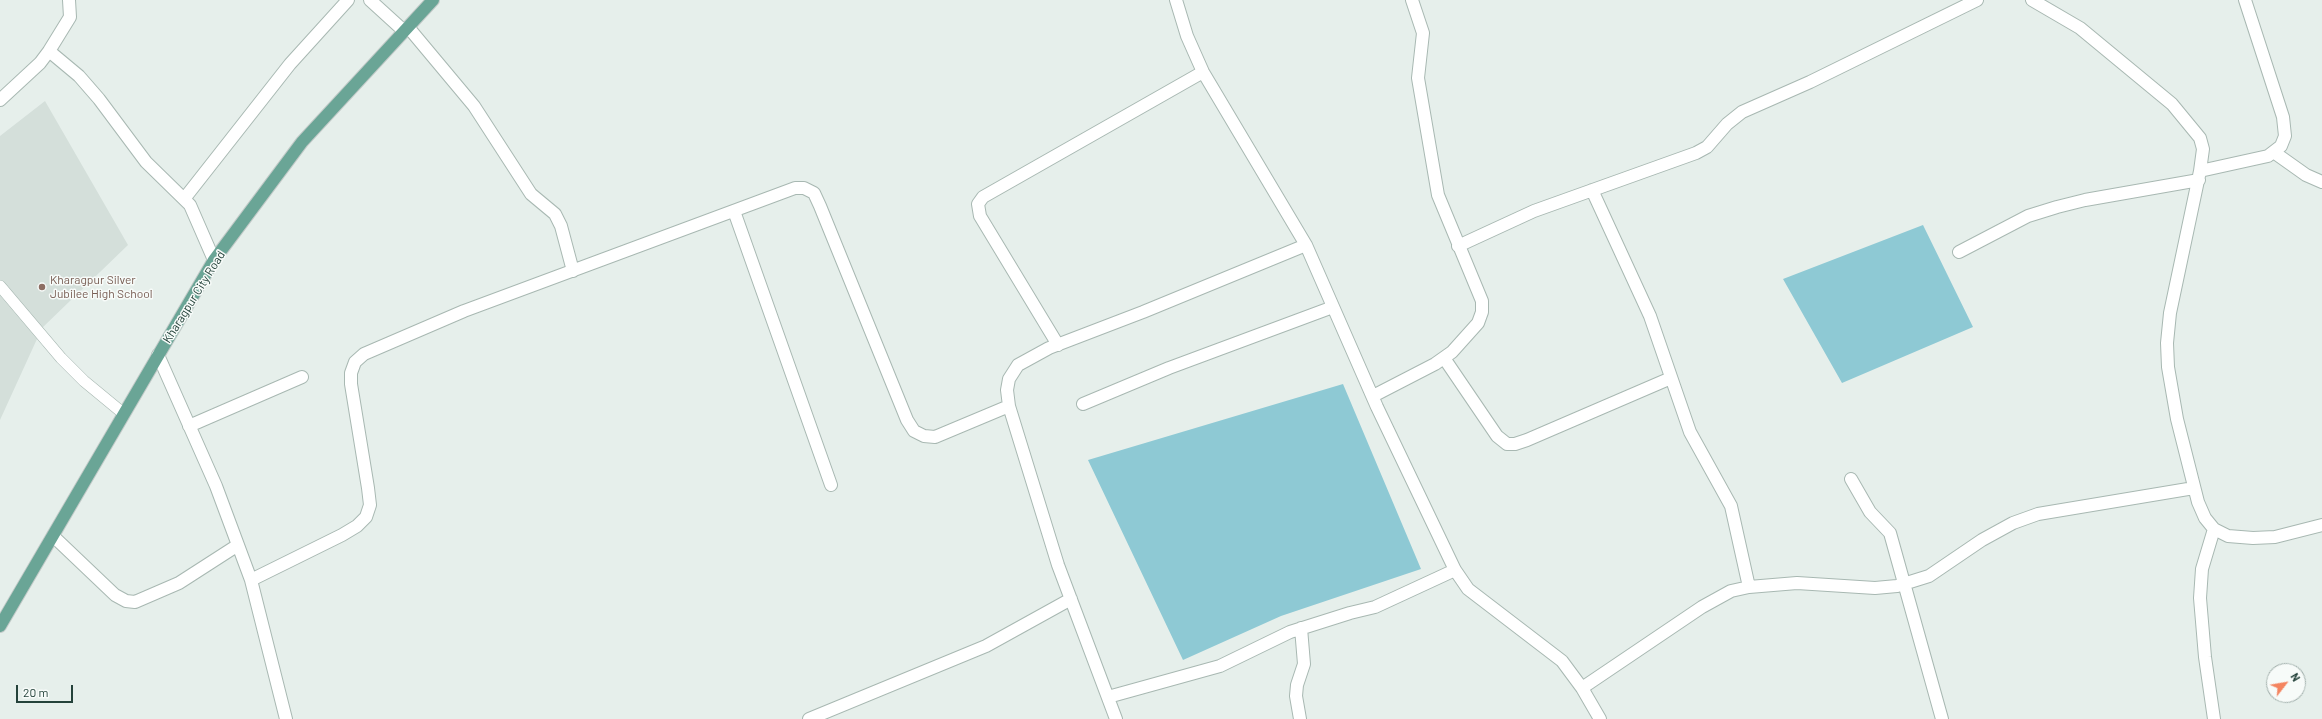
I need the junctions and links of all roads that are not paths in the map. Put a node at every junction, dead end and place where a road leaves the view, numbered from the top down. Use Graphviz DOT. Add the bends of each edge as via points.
graph roads {
  1 [pos="69,0"];
  2 [pos="348,0"];
  3 [pos="370,0"];
  4 [pos="433,0"];
  5 [pos="1176,0"];
  6 [pos="1412,0"];
  7 [pos="1977,0"];
  8 [pos="2032,0"];
  9 [pos="2245,0"];
  10 [pos="406,29"];
  11 [pos="49,51"];
  12 [pos="1204,72"];
  13 [pos="0,100"];
  14 [pos="2275,153"];
  15 [pos="2200,176"];
  16 [pos="2322,182"];
  17 [pos="1592,190"];
  18 [pos="184,199"];
  19 [pos="734,211"];
  20 [pos="1306,245"];
  21 [pos="1458,246"];
  22 [pos="1959,252"];
  23 [pos="214,260"];
  24 [pos="573,271"];
  25 [pos="0,286"];
  26 [pos="1333,307"];
  27 [pos="1058,345"];
  28 [pos="158,355"];
  29 [pos="1444,358"];
  30 [pos="302,377"];
  31 [pos="1671,378"];
  32 [pos="1372,396"];
  33 [pos="1083,404"];
  34 [pos="1009,406"];
  35 [pos="124,414"];
  36 [pos="189,426"];
  37 [pos="1851,479"];
  38 [pos="831,485"];
  39 [pos="2194,488"];
  40 [pos="2322,525"];
  41 [pos="2214,529"];
  42 [pos="53,536"];
  43 [pos="238,545"];
  44 [pos="1455,570"];
  45 [pos="251,580"];
  46 [pos="1904,584"];
  47 [pos="1749,587"];
  48 [pos="1071,599"];
  49 [pos="0,626"];
  50 [pos="1301,628"];
  51 [pos="1582,688"];
  52 [pos="1108,697"];
  53 [pos="286,719"];
  54 [pos="809,719"];
  55 [pos="1116,719"];
  56 [pos="1300,719"];
  57 [pos="1600,719"];
  58 [pos="1942,719"];
  59 [pos="2214,719"];
  1 -- 11 [label="street" via="70,17"];
  2 -- 18 [label="street" via="281,76"];
  3 -- 10 [label="street"];
  4 -- 10 [label="main road, Kharagpur City Road"];
  5 -- 12 [label="street" via="1187,36"];
  6 -- 21 [label="street" via="1423,34 1418,78 1438,194"];
  7 -- 17 [label="street" via="1810,82 1742,112 1727,124 1707,147 1696,153"];
  8 -- 15 [label="street" via="2080,28 2172,104 2200,138 2203,149"];
  9 -- 14 [label="street" via="2283,117 2285,136"];
  10 -- 23 [label="main road, Kharagpur City Road" via="302,142"];
  10 -- 24 [label="street" via="474,106 531,194 555,214 561,226"];
  11 -- 13 [label="street" via="40,63"];
  11 -- 18 [label="street" via="79,76 100,99 146,162"];
  12 -- 20 [label="street"];
  12 -- 27 [label="street" via="983,197 978,204 980,216"];
  14 -- 15 [label="street"];
  14 -- 16 [label="street" via="2306,175"];
  15 -- 22 [label="street" via="2028,216"];
  15 -- 39 [label="street" via="2170,313 2167,343 2168,367 2177,419"];
  17 -- 21 [label="street" via="1534,211"];
  17 -- 31 [label="street" via="1650,316"];
  18 -- 23 [label="street" via="198,220"];
  19 -- 24 [label="street"];
  19 -- 34 [label="street" via="795,188 804,188 814,193 907,420 914,431 934,437"];
  19 -- 38 [label="street"];
  20 -- 26 [label="street"];
  20 -- 27 [label="street"];
  21 -- 29 [label="street" via="1482,301 1482,312 1478,323 1468,336"];
  23 -- 28 [label="main road, Kharagpur City Road"];
  24 -- 45 [label="street" via="464,311 364,354 355,362 351,372 351,384 370,505 366,516 358,526 342,535"];
  25 -- 35 [label="lane" via="61,358"];
  26 -- 32 [label="street"];
  26 -- 33 [label="street" via="1169,368"];
  27 -- 34 [label="street" via="1018,365 1007,390"];
  28 -- 35 [label="main road, Kharagpur City Road"];
  28 -- 36 [label="street"];
  29 -- 31 [label="street" via="1497,436 1507,444 1527,440"];
  29 -- 32 [label="street"];
  30 -- 36 [label="street"];
  31 -- 47 [label="street" via="1698,449 1731,506"];
  32 -- 44 [label="street"];
  34 -- 48 [label="street"];
  35 -- 42 [label="main road, Kharagpur City Road"];
  36 -- 43 [label="street" via="216,486"];
  37 -- 46 [label="street" via="1870,512 1890,533"];
  39 -- 41 [label="street" via="2205,518"];
  39 -- 46 [label="street" via="2038,514 2013,523 1982,540 1929,576"];
  40 -- 41 [label="street" via="2288,534 2253,538 2228,536"];
  41 -- 59 [label="street" via="2202,570 2200,598"];
  42 -- 43 [label="street" via="115,596 136,602 179,583"];
  42 -- 49 [label="main road, Kharagpur City Road"];
  43 -- 45 [label="street"];
  44 -- 50 [label="street" via="1375,607"];
  44 -- 51 [label="street" via="1468,589 1562,661"];
  45 -- 53 [label="street"];
  46 -- 47 [label="street" via="1875,588 1797,583"];
  46 -- 58 [label="street"];
  47 -- 51 [label="street" via="1718,597"];
  48 -- 52 [label="street"];
  48 -- 54 [label="street" via="986,646"];
  50 -- 52 [label="street" via="1220,666"];
  50 -- 56 [label="street" via="1304,664 1296,696"];
  51 -- 57 [label="street"];
  52 -- 55 [label="street"];
}
